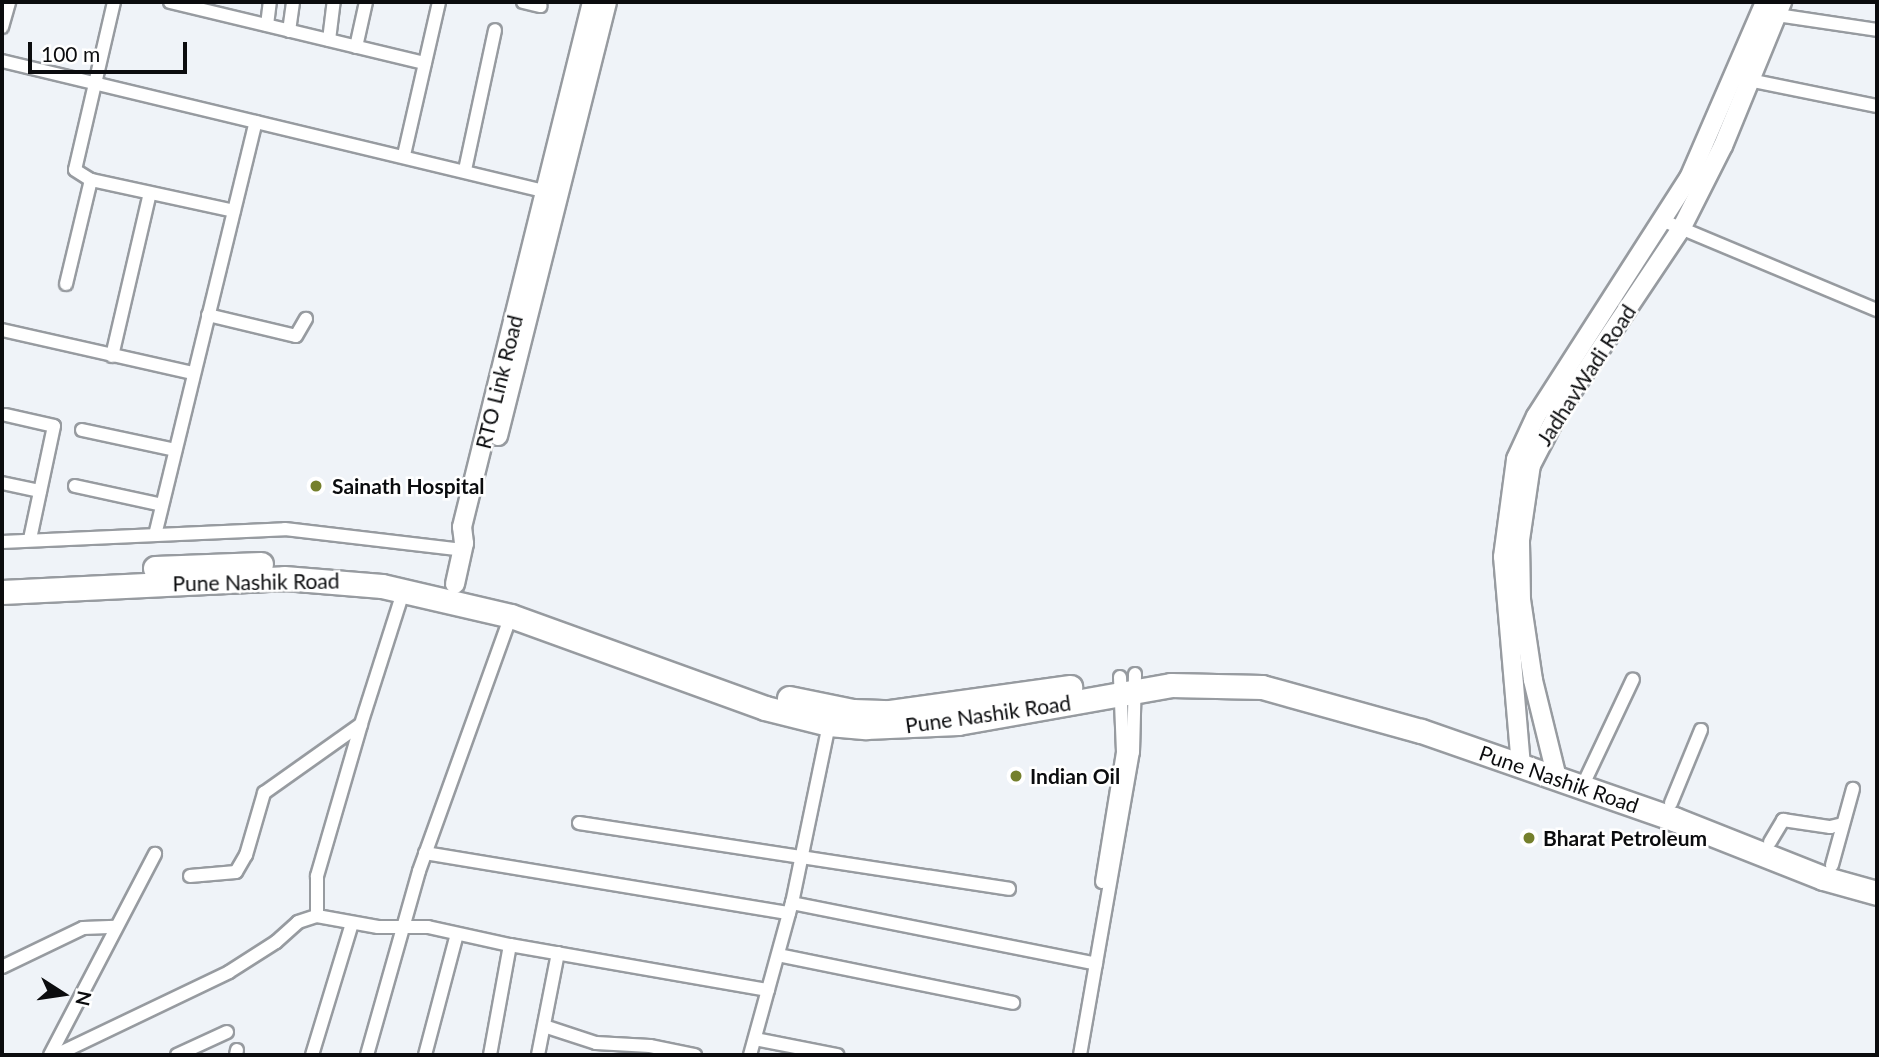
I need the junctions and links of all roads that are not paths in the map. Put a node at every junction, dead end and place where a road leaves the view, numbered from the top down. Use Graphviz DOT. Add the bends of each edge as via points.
graph roads {
  1 [pos="9,2"];
  2 [pos="114,2"];
  3 [pos="170,2"];
  4 [pos="270,2"];
  5 [pos="293,2"];
  6 [pos="334,2"];
  7 [pos="366,2"];
  8 [pos="439,2"];
  9 [pos="523,2"];
  10 [pos="592,2"];
  11 [pos="607,2"];
  12 [pos="190,4"];
  13 [pos="541,6"];
  14 [pos="1775,6"];
  15 [pos="267,25"];
  16 [pos="2,27"];
  17 [pos="289,30"];
  18 [pos="495,30"];
  19 [pos="1877,30"];
  20 [pos="328,40"];
  21 [pos="356,47"];
  22 [pos="2,61"];
  23 [pos="425,63"];
  24 [pos="1743,79"];
  25 [pos="95,86"];
  26 [pos="1877,106"];
  27 [pos="256,122"];
  28 [pos="404,155"];
  29 [pos="465,170"];
  30 [pos="91,180"];
  31 [pos="150,193"];
  32 [pos="552,193"];
  33 [pos="234,211"];
  34 [pos="1664,221"];
  35 [pos="1682,227"];
  36 [pos="66,284"];
  37 [pos="1877,310"];
  38 [pos="208,315"];
  39 [pos="306,319"];
  40 [pos="2,330"];
  41 [pos="112,356"];
  42 [pos="193,373"];
  43 [pos="6,415"];
  44 [pos="82,430"];
  45 [pos="175,450"];
  46 [pos="2,483"];
  47 [pos="75,486"];
  48 [pos="40,491"];
  49 [pos="162,505"];
  50 [pos="156,531"];
  51 [pos="30,539"];
  52 [pos="2,542"];
  53 [pos="463,546"];
  54 [pos="2,577"];
  55 [pos="455,584"];
  56 [pos="404,589"];
  57 [pos="2,592"];
  58 [pos="511,616"];
  59 [pos="1633,679"];
  60 [pos="1128,683"];
  61 [pos="361,724"];
  62 [pos="829,724"];
  63 [pos="1701,730"];
  64 [pos="1520,758"];
  65 [pos="1556,769"];
  66 [pos="1587,780"];
  67 [pos="1853,789"];
  68 [pos="1671,803"];
  69 [pos="579,823"];
  70 [pos="1843,824"];
  71 [pos="1770,842"];
  72 [pos="425,853"];
  73 [pos="155,854"];
  74 [pos="802,857"];
  75 [pos="1832,865"];
  76 [pos="190,876"];
  77 [pos="1877,878"];
  78 [pos="1009,889"];
  79 [pos="1877,893"];
  80 [pos="791,908"];
  81 [pos="317,916"];
  82 [pos="352,923"];
  83 [pos="116,927"];
  84 [pos="402,927"];
  85 [pos="457,934"];
  86 [pos="510,945"];
  87 [pos="558,953"];
  88 [pos="778,955"];
  89 [pos="1092,963"];
  90 [pos="2,967"];
  91 [pos="768,990"];
  92 [pos="1013,1003"];
  93 [pos="544,1026"];
  94 [pos="227,1032"];
  95 [pos="755,1039"];
  96 [pos="50,1055"];
  97 [pos="56,1055"];
  98 [pos="177,1055"];
  99 [pos="312,1055"];
  100 [pos="367,1055"];
  101 [pos="425,1055"];
  102 [pos="490,1055"];
  103 [pos="538,1055"];
  104 [pos="695,1055"];
  105 [pos="750,1055"];
  106 [pos="836,1055"];
  107 [pos="1073,1055"];
  108 [pos="1080,1055"];
  1 -- 16 [label="street"];
  2 -- 25 [label="street"];
  3 -- 12 [label="street"];
  4 -- 15 [label="street"];
  5 -- 17 [label="street"];
  6 -- 20 [label="street"];
  7 -- 21 [label="street"];
  8 -- 23 [label="street"];
  9 -- 13 [label="street"];
  10 -- 32 [label="street, RTO Link Road"];
  11 -- 32 [label="street, RTO Link Road"];
  12 -- 15 [label="street"];
  14 -- 19 [label="street"];
  14 -- 24 [label="street, JadhavWadi Road"];
  15 -- 17 [label="street"];
  17 -- 20 [label="street"];
  18 -- 29 [label="street"];
  20 -- 21 [label="street"];
  21 -- 23 [label="street"];
  22 -- 25 [label="street"];
  23 -- 28 [label="street"];
  24 -- 26 [label="street"];
  24 -- 34 [label="street, JadhavWadi Road"];
  24 -- 35 [label="street, JadhavWadi Road"];
  25 -- 27 [label="street"];
  25 -- 30 [label="street" via="75,162 75,170"];
  27 -- 28 [label="street"];
  27 -- 33 [label="street"];
  28 -- 29 [label="street"];
  29 -- 32 [label="street"];
  30 -- 31 [label="street"];
  30 -- 36 [label="street"];
  31 -- 33 [label="street"];
  31 -- 41 [label="street"];
  32 -- 53 [label="street, RTO Link Road" via="474,528"];
  33 -- 38 [label="street"];
  34 -- 35 [label="street"];
  34 -- 64 [label="street, JadhavWadi Road" via="1536,416 1516,458 1503,557"];
  35 -- 37 [label="street"];
  35 -- 65 [label="street, JadhavWadi Road" via="1559,411 1536,450 1527,480 1520,540 1521,600 1533,680"];
  38 -- 39 [label="street" via="296,336"];
  38 -- 42 [label="street"];
  40 -- 41 [label="street"];
  41 -- 42 [label="street"];
  42 -- 45 [label="street"];
  43 -- 48 [label="street" via="54,426"];
  44 -- 45 [label="street"];
  45 -- 49 [label="street"];
  46 -- 48 [label="street"];
  47 -- 49 [label="street"];
  48 -- 51 [label="street"];
  49 -- 50 [label="street"];
  50 -- 51 [label="street"];
  50 -- 53 [label="street" via="285,529"];
  51 -- 52 [label="street"];
  53 -- 55 [label="street, RTO Link Road"];
  54 -- 55 [label="highway, Pune Nashik Road" via="281,564 373,569"];
  55 -- 60 [label="highway, Pune Nashik Road" via="547,612 764,692 853,711 953,707"];
  56 -- 57 [label="highway, Pune Nashik Road" via="284,578"];
  56 -- 58 [label="highway, Pune Nashik Road"];
  56 -- 61 [label="street"];
  58 -- 62 [label="highway, Pune Nashik Road" via="718,693"];
  58 -- 72 [label="street"];
  59 -- 66 [label="street"];
  60 -- 62 [label="highway, Pune Nashik Road" via="958,723 911,727"];
  60 -- 64 [label="highway, Pune Nashik Road" via="1223,683 1288,692"];
  60 -- 89 [label="street" via="1133,752"];
  61 -- 76 [label="street" via="264,793 246,855 236,872"];
  61 -- 81 [label="street" via="317,876"];
  62 -- 74 [label="street"];
  63 -- 68 [label="street"];
  64 -- 65 [label="highway, Pune Nashik Road"];
  65 -- 66 [label="highway, Pune Nashik Road"];
  66 -- 68 [label="highway, Pune Nashik Road"];
  66 -- 79 [label="highway, Pune Nashik Road" via="1823,878"];
  67 -- 70 [label="street"];
  68 -- 71 [label="highway, Pune Nashik Road"];
  69 -- 74 [label="street"];
  70 -- 71 [label="street" via="1830,828 1783,820"];
  70 -- 75 [label="street"];
  71 -- 75 [label="highway, Pune Nashik Road"];
  72 -- 80 [label="street"];
  72 -- 84 [label="street"];
  73 -- 83 [label="street"];
  74 -- 78 [label="street"];
  74 -- 80 [label="street"];
  75 -- 77 [label="highway, Pune Nashik Road"];
  80 -- 88 [label="street"];
  80 -- 89 [label="street"];
  81 -- 82 [label="street"];
  81 -- 97 [label="street" via="298,922 229,972"];
  82 -- 84 [label="street"];
  82 -- 99 [label="street"];
  83 -- 90 [label="street" via="83,928"];
  83 -- 96 [label="street"];
  84 -- 85 [label="street"];
  84 -- 100 [label="street"];
  85 -- 86 [label="street"];
  85 -- 101 [label="street"];
  86 -- 87 [label="street"];
  86 -- 102 [label="street"];
  87 -- 91 [label="street"];
  87 -- 93 [label="street"];
  88 -- 91 [label="street"];
  88 -- 92 [label="street"];
  89 -- 107 [label="street"];
  89 -- 108 [label="street"];
  91 -- 95 [label="street"];
  93 -- 103 [label="street"];
  93 -- 104 [label="street" via="596,1043 650,1046"];
  94 -- 98 [label="street"];
  95 -- 105 [label="street"];
  95 -- 106 [label="street"];
}
